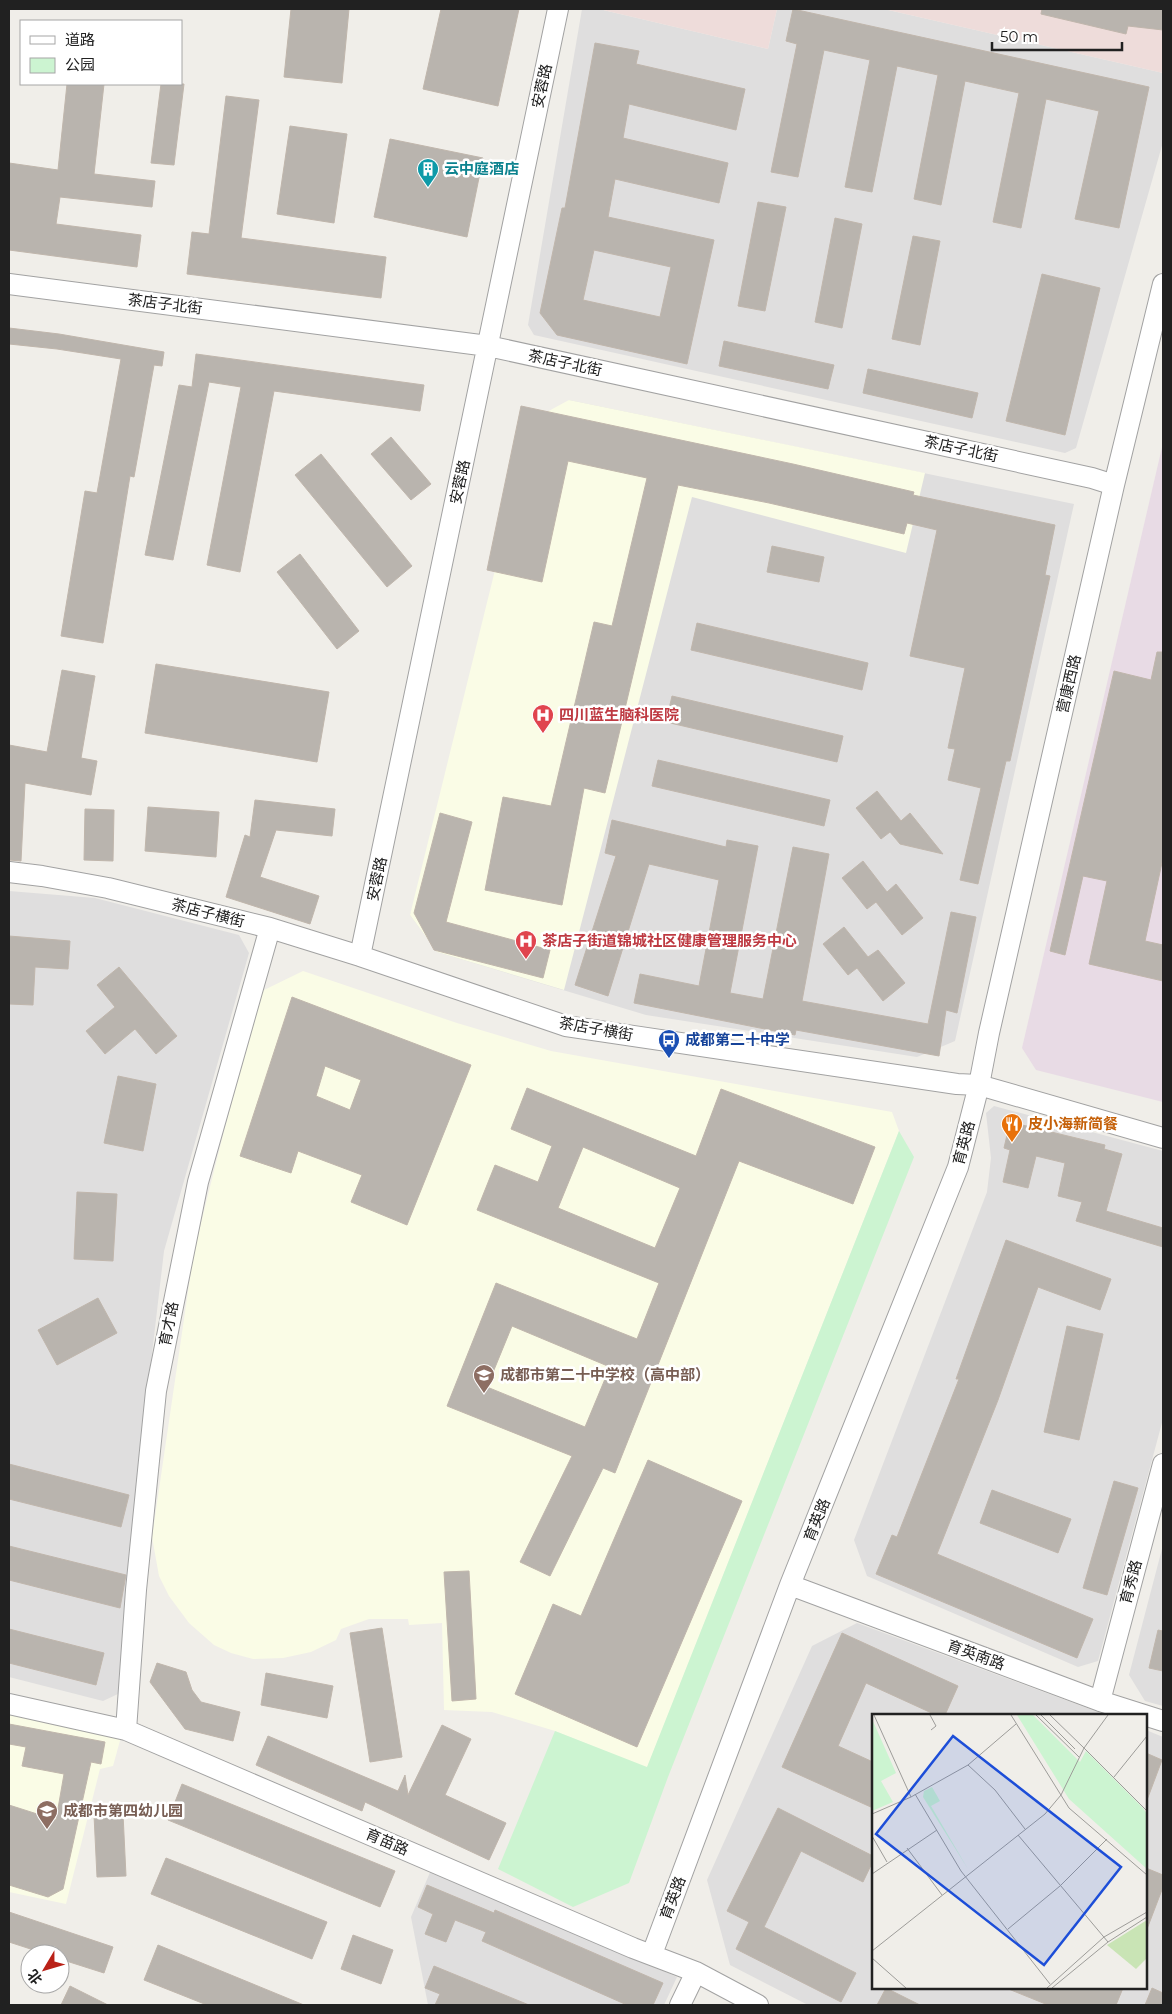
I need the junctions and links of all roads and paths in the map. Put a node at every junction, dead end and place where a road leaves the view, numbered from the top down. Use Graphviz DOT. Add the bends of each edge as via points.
graph roads {
  1 [pos="558,9"];
  2 [pos="9,284"];
  3 [pos="1163,284"];
  4 [pos="488,346"];
  5 [pos="1114,485"];
  6 [pos="9,872"];
  7 [pos="270,928"];
  8 [pos="360,956"];
  9 [pos="979,1085"];
  10 [pos="1163,1138"];
  11 [pos="1163,1464"];
  12 [pos="790,1585"];
  13 [pos="1100,1700"];
  14 [pos="9,1704"];
  15 [pos="1142,1714"];
  16 [pos="1147,1716"];
  17 [pos="1163,1721"];
  18 [pos="126,1730"];
  19 [pos="652,1954"];
  20 [pos="696,1972"];
  21 [pos="680,2005"];
  22 [pos="758,2005"];
  1 -- 4 [label="street, 安蓉路"];
  2 -- 4 [label="street, 茶店子北街"];
  3 -- 5 [label="street, 营康西路"];
  4 -- 5 [label="street, 茶店子北街"];
  4 -- 8 [label="street, 安蓉路"];
  5 -- 9 [label="street, 营康西路"];
  6 -- 7 [label="street, 茶店子横街" via="108,888"];
  7 -- 8 [label="street, 茶店子横街"];
  7 -- 18 [label="street, 育才路" via="198,1182 156,1391"];
  8 -- 9 [label="street, 茶店子横街" via="566,1026"];
  9 -- 10 [label="street, 茶店子横街"];
  9 -- 12 [label="street, 育英路" via="958,1168"];
  11 -- 13 [label="street, 育秀路"];
  12 -- 13 [label="street, 育英南路"];
  12 -- 19 [label="street, 育英路"];
  13 -- 15 [label="street, 育英南路"];
  14 -- 18 [label="street, 育苗路"];
  16 -- 17 [label="street, 育英南路"];
  18 -- 19 [label="street, 育苗路"];
  19 -- 20 [label="street, 育苗路"];
  20 -- 21 [label="street"];
  20 -- 22 [label="street, 育苗路"];
}
